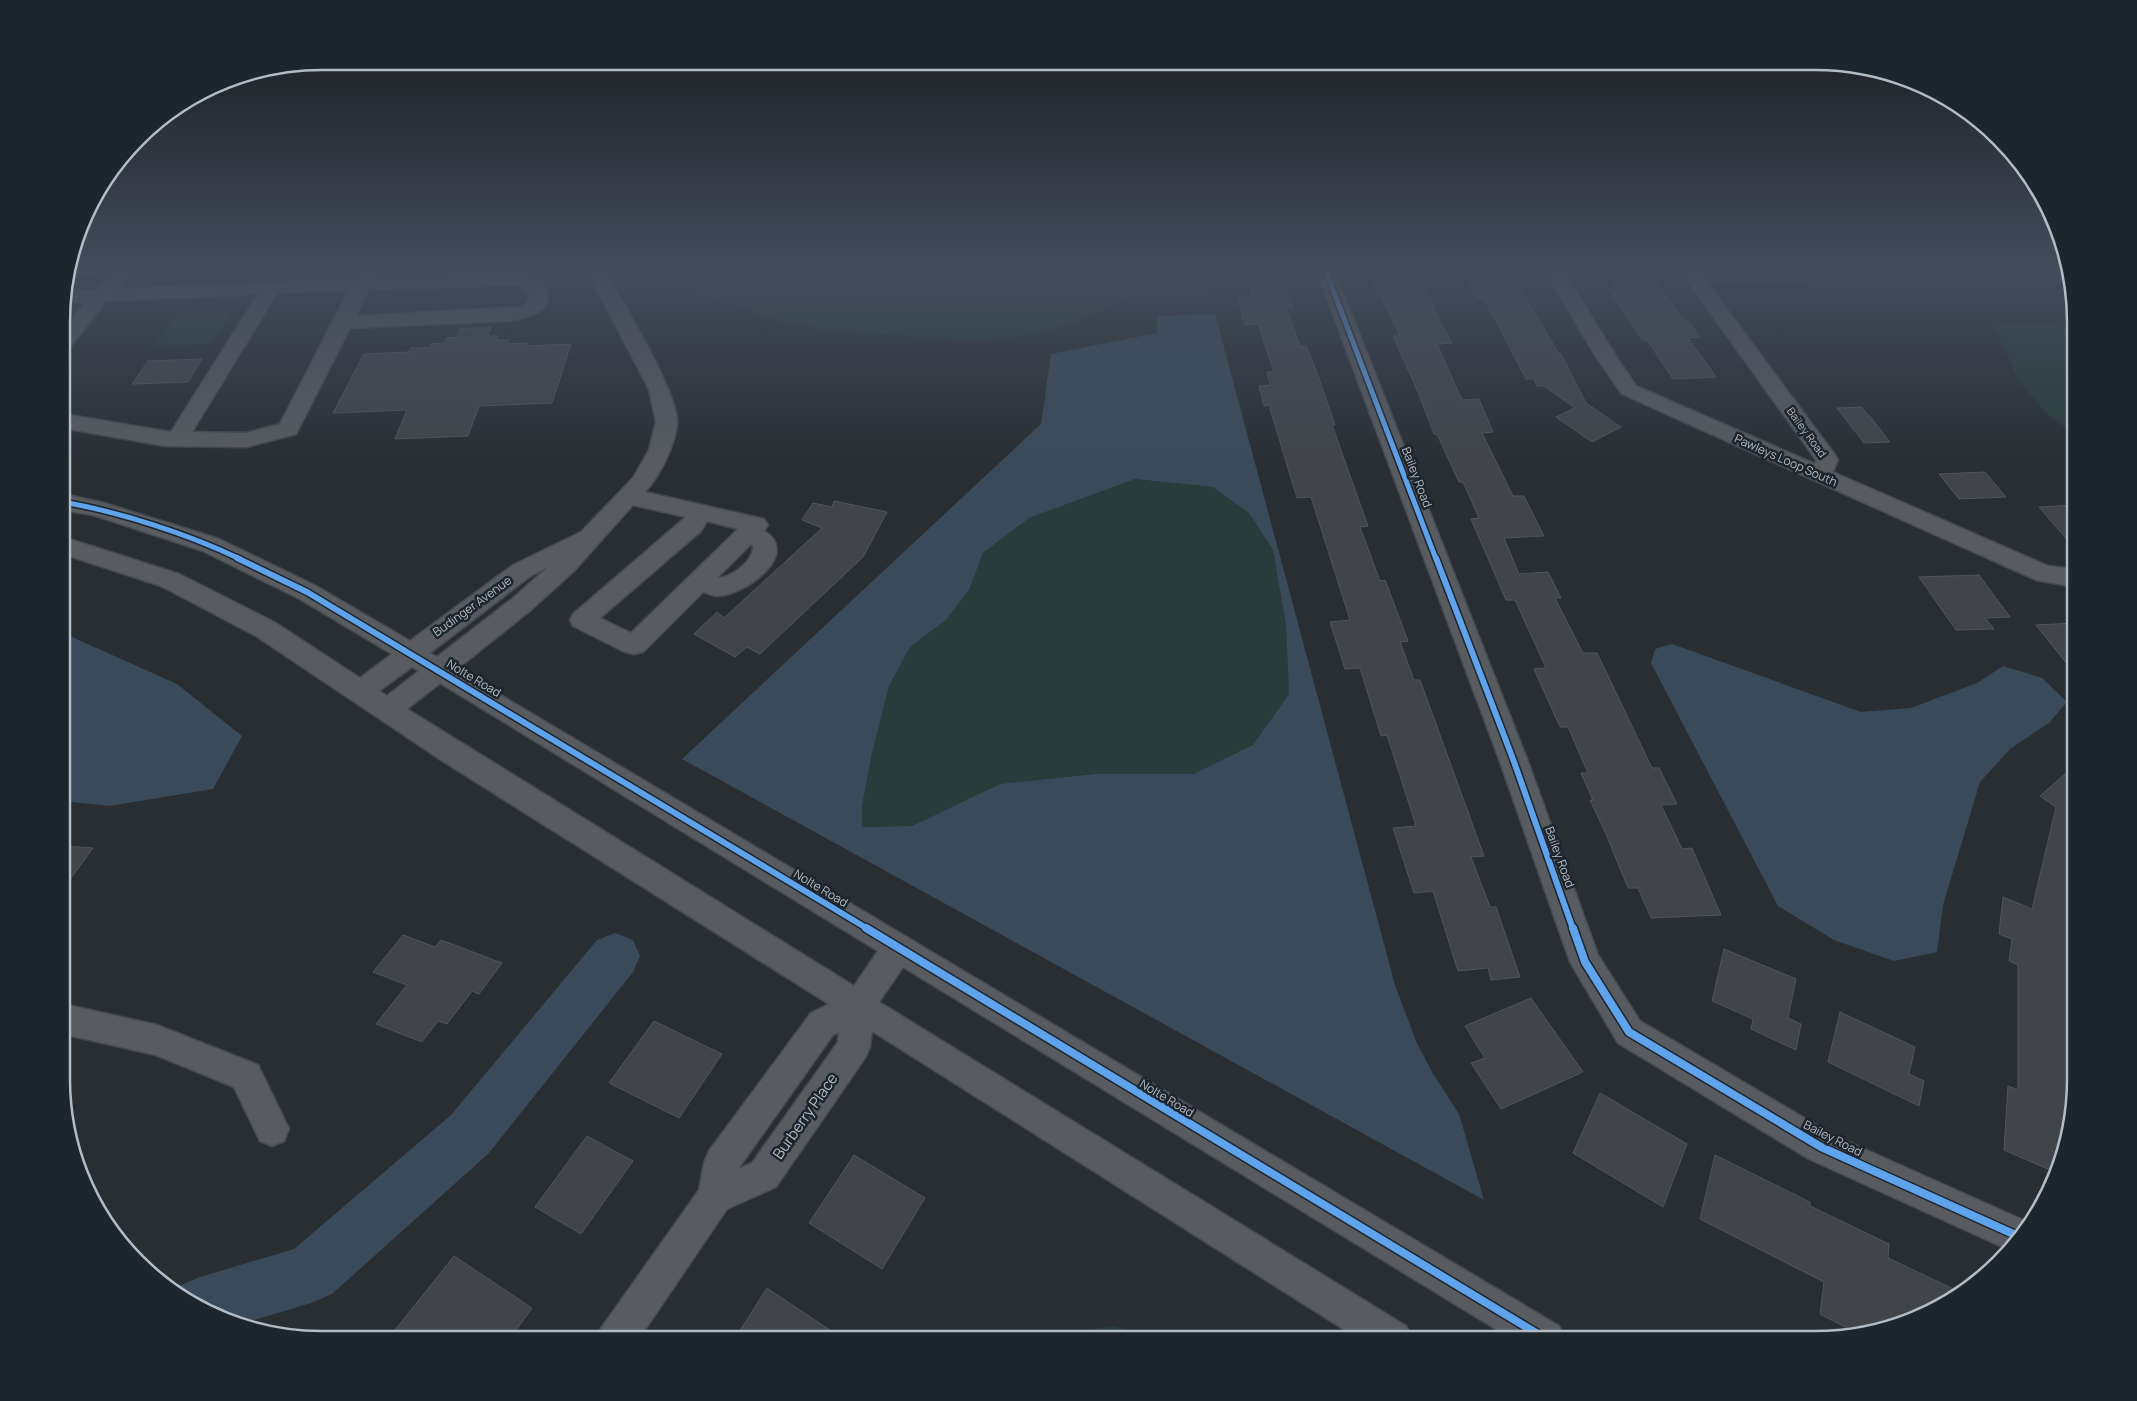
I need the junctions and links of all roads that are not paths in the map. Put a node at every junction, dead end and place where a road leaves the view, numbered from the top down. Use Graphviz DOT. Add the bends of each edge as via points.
graph roads {
  1 [pos="242,334"];
  2 [pos="338,334"];
  3 [pos="630,334"];
  4 [pos="1350,334"];
  5 [pos="1592,334"];
  6 [pos="1736,334"];
  7 [pos="70,422"];
  8 [pos="177,439"];
  9 [pos="1820,475"];
  10 [pos="629,496"];
  11 [pos="70,503"];
  12 [pos="700,512"];
  13 [pos="592,534"];
  14 [pos="70,548"];
  15 [pos="2067,577"];
  16 [pos="410,652"];
  17 [pos="439,670"];
  18 [pos="360,692"];
  19 [pos="388,710"];
  20 [pos="898,949"];
  21 [pos="858,1006"];
  22 [pos="70,1020"];
  23 [pos="272,1129"];
  24 [pos="2013,1234"];
  25 [pos="621,1331"];
  26 [pos="1381,1331"];
  27 [pos="1533,1331"];
  1 -- 8 [label="street"];
  2 -- 8 [label="street" via="288,429 246,440"];
  3 -- 10 [label="street, Budinger Avenue" via="659,389 667,422 660,450 641,483"];
  4 -- 24 [label="street, Bailey Road" via="1513,758 1585,962 1630,1032 1821,1147"];
  5 -- 9 [label="street, Pawleys Loop South" via="1629,390"];
  6 -- 9 [label="street, Bailey Road" via="1827,460"];
  7 -- 8 [label="street"];
  9 -- 15 [label="street, Pawleys Loop South" via="2044,574"];
  10 -- 12 [label="street"];
  10 -- 13 [label="street, Budinger Avenue"];
  11 -- 16 [label="street, Nolte Road" via="96,508 211,546 307,592"];
  12 -- 12 [label="street" via="693,525 582,620 634,645 700,581 717,587 727,586 740,581 757,566 765,555 765,545 749,533 756,525"];
  13 -- 16 [label="street, Budinger Avenue" via="521,570"];
  13 -- 17 [label="street, Budinger Avenue" via="566,565"];
  14 -- 18 [label="street" via="170,580 265,629"];
  16 -- 17 [label="street, Nolte Road"];
  16 -- 18 [label="street, Budinger Avenue"];
  17 -- 19 [label="street, Budinger Avenue"];
  17 -- 20 [label="street, Nolte Road"];
  18 -- 19 [label="street"];
  19 -- 21 [label="street"];
  20 -- 21 [label="street, Burberry Place"];
  20 -- 27 [label="street, Nolte Road"];
  21 -- 25 [label="street, Burberry Place" via="854,1047 764,1175 715,1197"];
  21 -- 26 [label="street"];
  22 -- 23 [label="street" via="157,1040 246,1076"];
}
